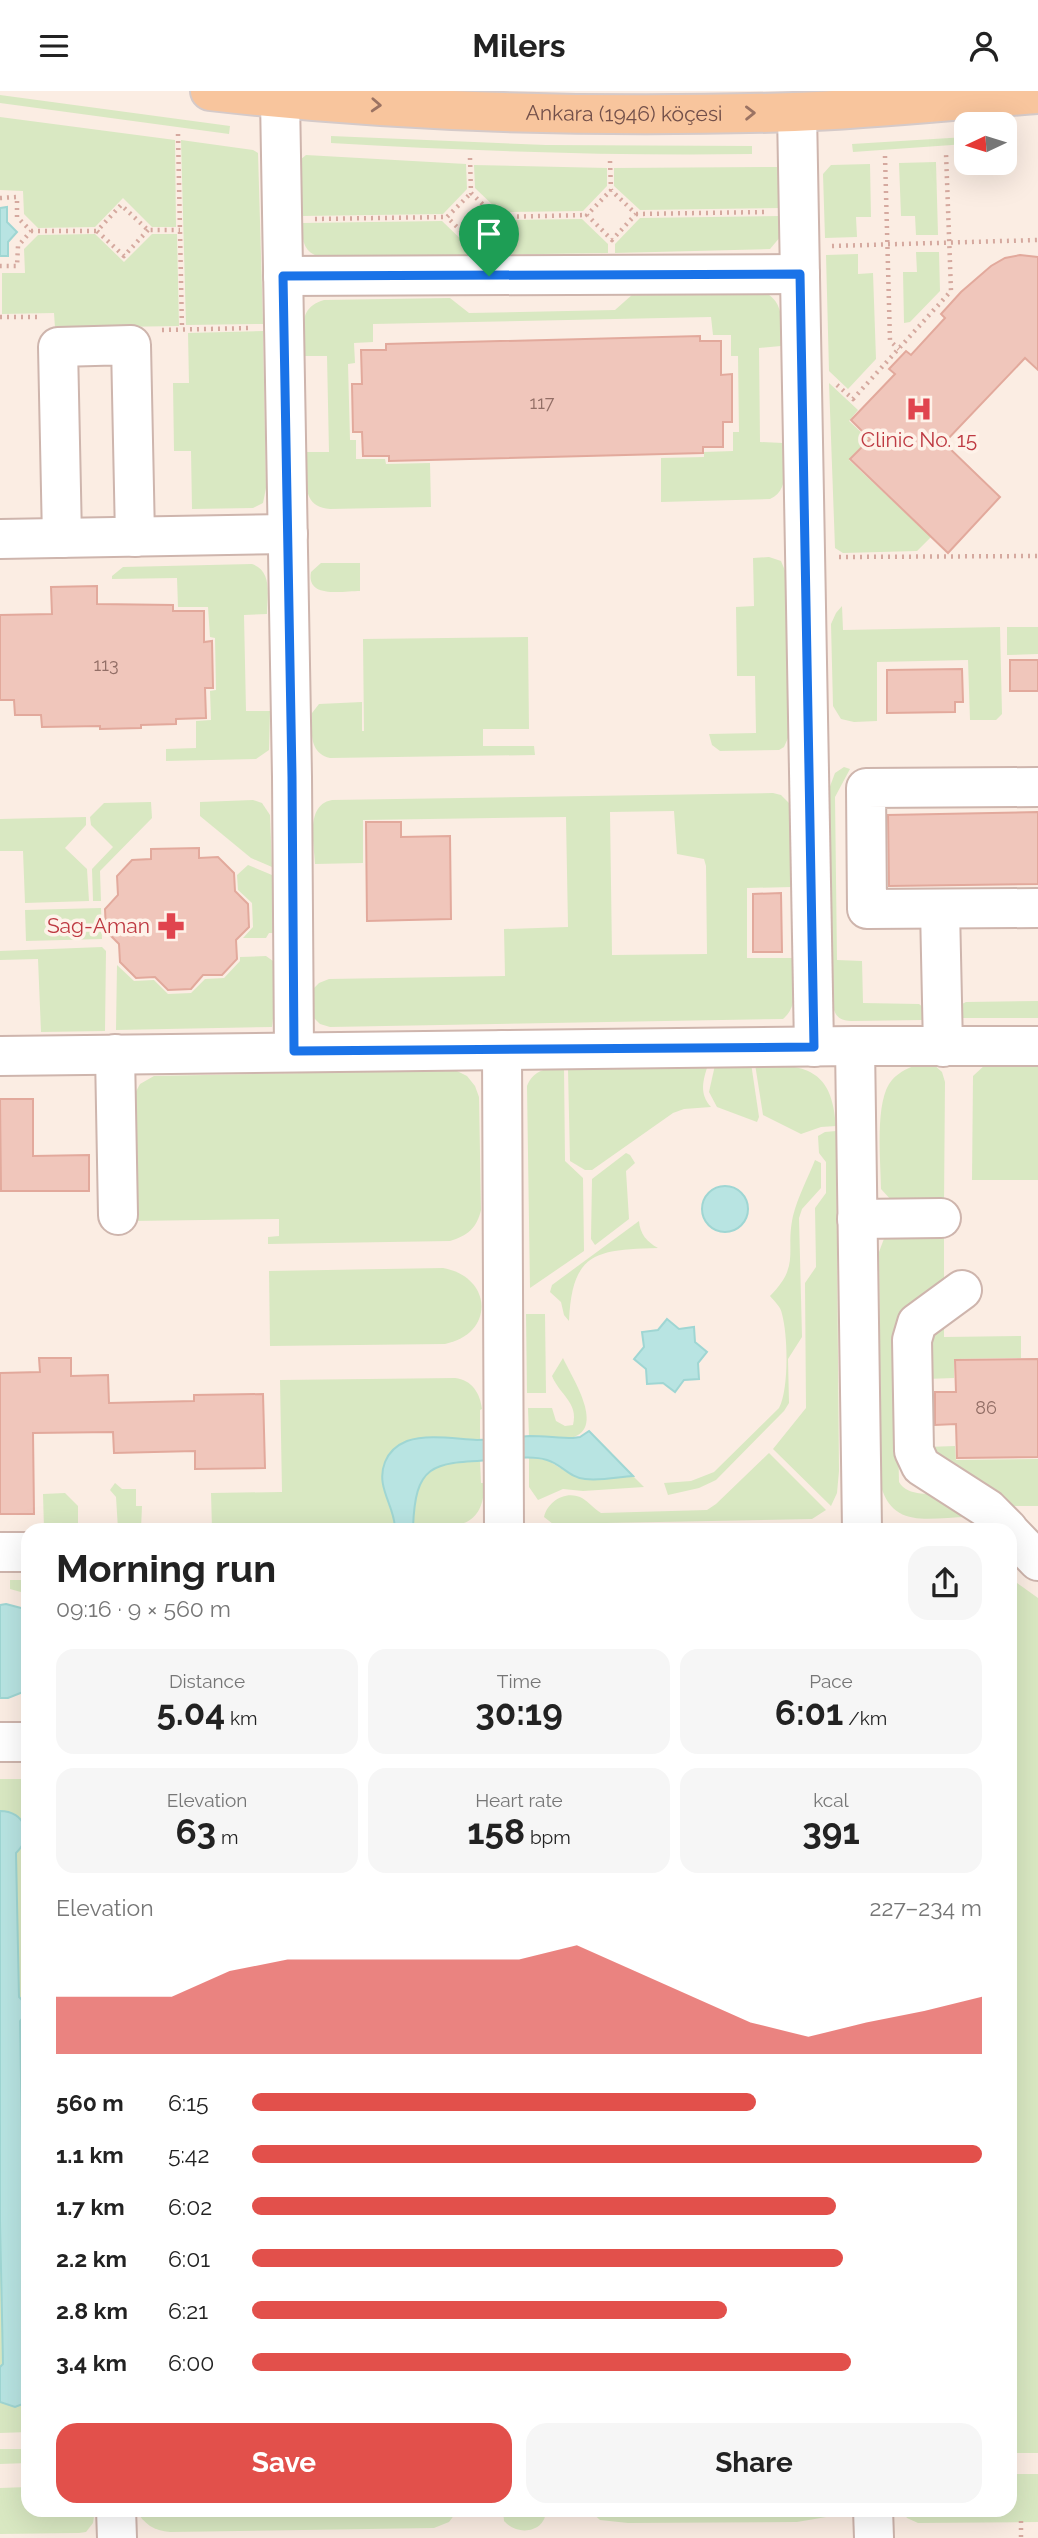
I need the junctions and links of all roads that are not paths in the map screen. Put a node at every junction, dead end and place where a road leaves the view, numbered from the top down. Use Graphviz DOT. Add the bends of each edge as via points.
graph roads {
  1 [pos="210,91"];
  2 [pos="1038,95"];
  3 [pos="280,99"];
  4 [pos="797,111"];
  5 [pos="800,274"];
  6 [pos="283,276"];
  7 [pos="288,534"];
  8 [pos="135,537"];
  9 [pos="62,538"];
  10 [pos="0,539"];
  11 [pos="1038,787"];
  12 [pos="1038,908"];
  13 [pos="940,909"];
  14 [pos="855,1046"];
  15 [pos="1038,1046"];
  16 [pos="814,1047"];
  17 [pos="943,1047"];
  18 [pos="502,1050"];
  19 [pos="294,1051"];
  20 [pos="115,1054"];
  21 [pos="0,1056"];
  22 [pos="118,1215"];
  23 [pos="942,1218"];
  24 [pos="858,1219"];
  25 [pos="962,1290"];
  26 [pos="504,1523"];
  27 [pos="862,1523"];
  28 [pos="1002,1523"];
  29 [pos="0,1552"];
  30 [pos="21,1552"];
  31 [pos="0,1742"];
  32 [pos="21,1742"];
  33 [pos="116,2517"];
  34 [pos="873,2517"];
  35 [pos="117,2538"];
  36 [pos="874,2538"];
  1 -- 3 [label="main road, Ankara (1946) köçesi"];
  2 -- 4 [label="main road, Ankara (1946) köçesi"];
  3 -- 4 [label="main road, Ankara (1946) köçesi, one-way" via="522,113"];
  3 -- 6 [label="street"];
  4 -- 5 [label="street"];
  5 -- 6 [label="street"];
  5 -- 16 [label="street"];
  6 -- 7 [label="street"];
  7 -- 8 [label="street"];
  7 -- 19 [label="street"];
  8 -- 9 [label="street"];
  8 -- 9 [label="street" via="131,345 58,347"];
  9 -- 10 [label="street"];
  11 -- 13 [label="street" via="866,788 867,909"];
  12 -- 13 [label="street"];
  13 -- 17 [label="street"];
  14 -- 16 [label="street"];
  14 -- 17 [label="street"];
  14 -- 24 [label="street"];
  15 -- 17 [label="street"];
  16 -- 18 [label="street"];
  18 -- 19 [label="street"];
  18 -- 26 [label="street"];
  19 -- 20 [label="street"];
  20 -- 21 [label="street"];
  20 -- 22 [label="street"];
  23 -- 24 [label="street"];
  24 -- 27 [label="street"];
  25 -- 28 [label="street" via="917,1323 912,1340 914,1451 921,1466"];
  29 -- 30 [label="street"];
  31 -- 32 [label="street"];
  33 -- 35 [label="street"];
  34 -- 36 [label="street"];
}
